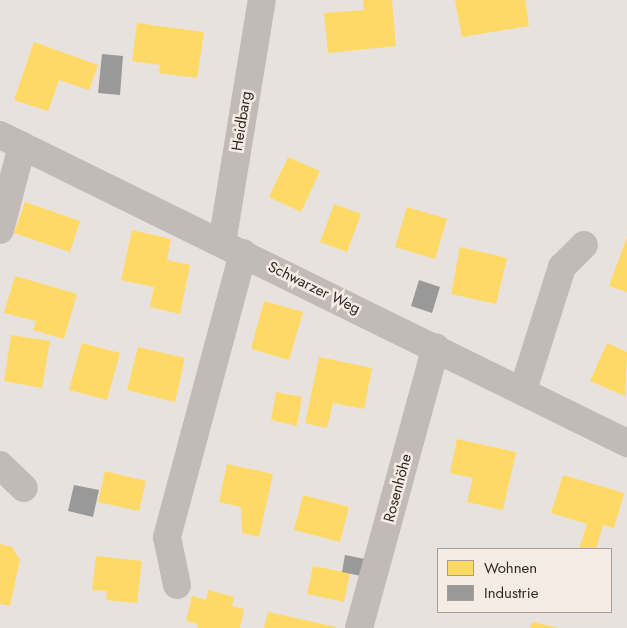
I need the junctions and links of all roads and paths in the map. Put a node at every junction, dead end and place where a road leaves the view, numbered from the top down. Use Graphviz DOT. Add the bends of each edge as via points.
graph roads {
  1 [pos="262,0"];
  2 [pos="11,140"];
  3 [pos="0,230"];
  4 [pos="584,245"];
  5 [pos="232,248"];
  6 [pos="436,347"];
  7 [pos="523,390"];
  8 [pos="627,443"];
  9 [pos="0,464"];
  10 [pos="24,488"];
  11 [pos="177,584"];
  12 [pos="359,628"];
  1 -- 5 [label="street, Heidbarg"];
  2 -- 3 [label="street"];
  2 -- 5 [label="street, Schwarzer Weg"];
  4 -- 7 [label="street" via="562,267"];
  5 -- 6 [label="street, Schwarzer Weg"];
  5 -- 11 [label="street, Heidbarg" via="167,537"];
  6 -- 7 [label="street, Schwarzer Weg"];
  6 -- 12 [label="street, Rosenhöhe"];
  7 -- 8 [label="street, Schwarzer Weg"];
  9 -- 10 [label="street"];
}
